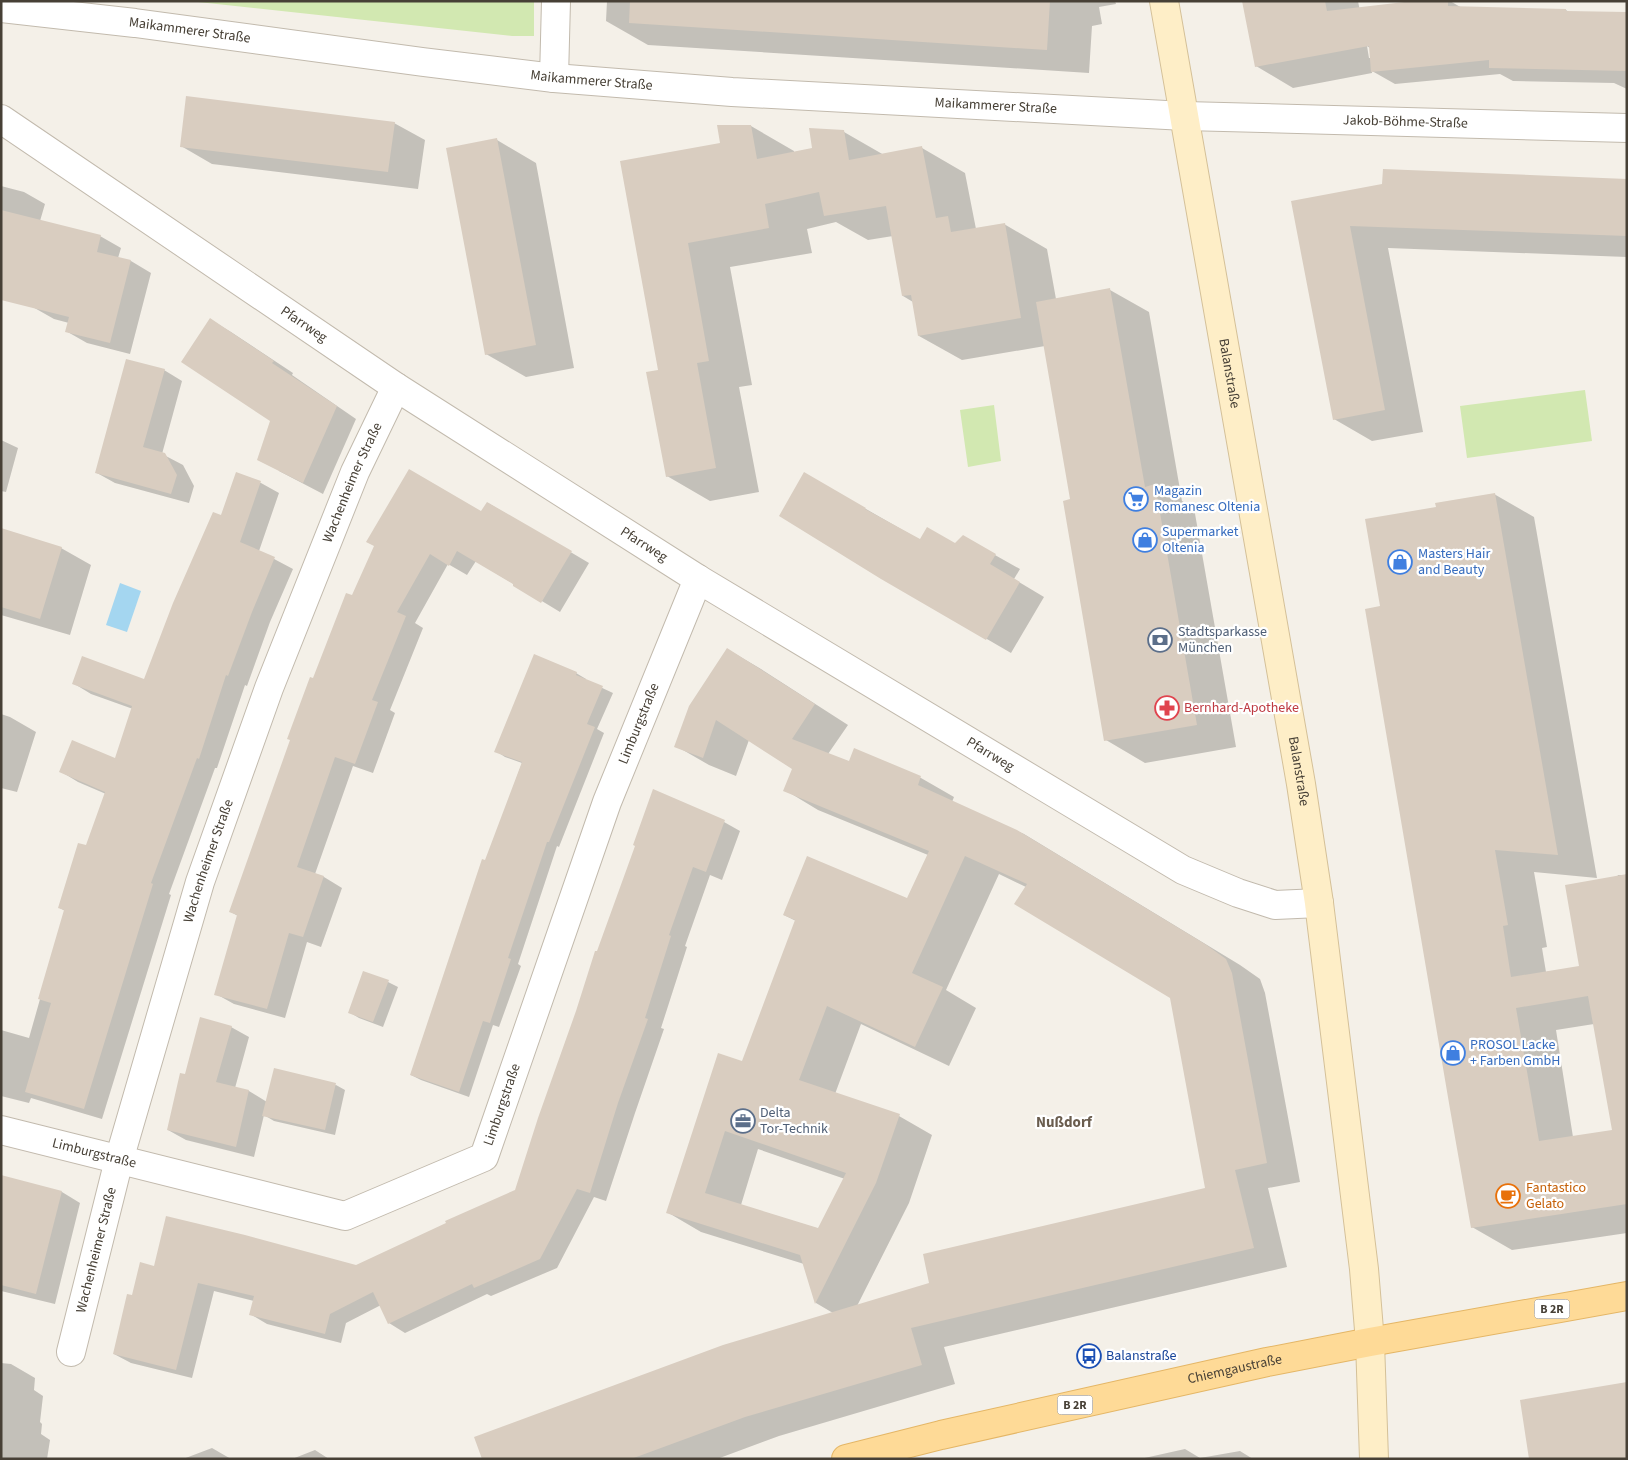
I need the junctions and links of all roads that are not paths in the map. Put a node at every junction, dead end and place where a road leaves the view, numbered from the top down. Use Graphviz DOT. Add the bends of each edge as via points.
graph roads {
  1 [pos="556,1"];
  2 [pos="1164,1"];
  3 [pos="1,8"];
  4 [pos="554,78"];
  5 [pos="1185,116"];
  6 [pos="1,120"];
  7 [pos="1627,128"];
  8 [pos="396,387"];
  9 [pos="698,579"];
  10 [pos="1319,903"];
  11 [pos="1,1130"];
  12 [pos="119,1160"];
  13 [pos="1627,1296"];
  14 [pos="1370,1342"];
  15 [pos="71,1352"];
  16 [pos="846,1459"];
  17 [pos="1374,1459"];
  1 -- 4 [label="street"];
  2 -- 5 [label="street, Balanstraße"];
  3 -- 4 [label="street, Maikammerer Straße"];
  4 -- 5 [label="street, Maikammerer Straße" via="732,92"];
  5 -- 7 [label="street, Jakob-Böhme-Straße"];
  5 -- 10 [label="street, Balanstraße"];
  6 -- 8 [label="street, Pfarrweg"];
  8 -- 9 [label="street, Pfarrweg"];
  8 -- 12 [label="street, Wachenheimer Straße" via="355,472 269,688 216,834"];
  9 -- 10 [label="street, Pfarrweg" via="1183,870 1275,905"];
  9 -- 12 [label="street, Limburgstraße" via="607,802 484,1157 345,1216"];
  10 -- 14 [label="street, Balanstraße"];
  11 -- 12 [label="street, Limburgstraße"];
  12 -- 15 [label="street, Wachenheimer Straße"];
  13 -- 14 [label="main road, Chiemgaustraße / B 2R"];
  14 -- 16 [label="main road, Chiemgaustraße / B 2R" via="1200,1376"];
  14 -- 17 [label="street, Balanstraße"];
}
